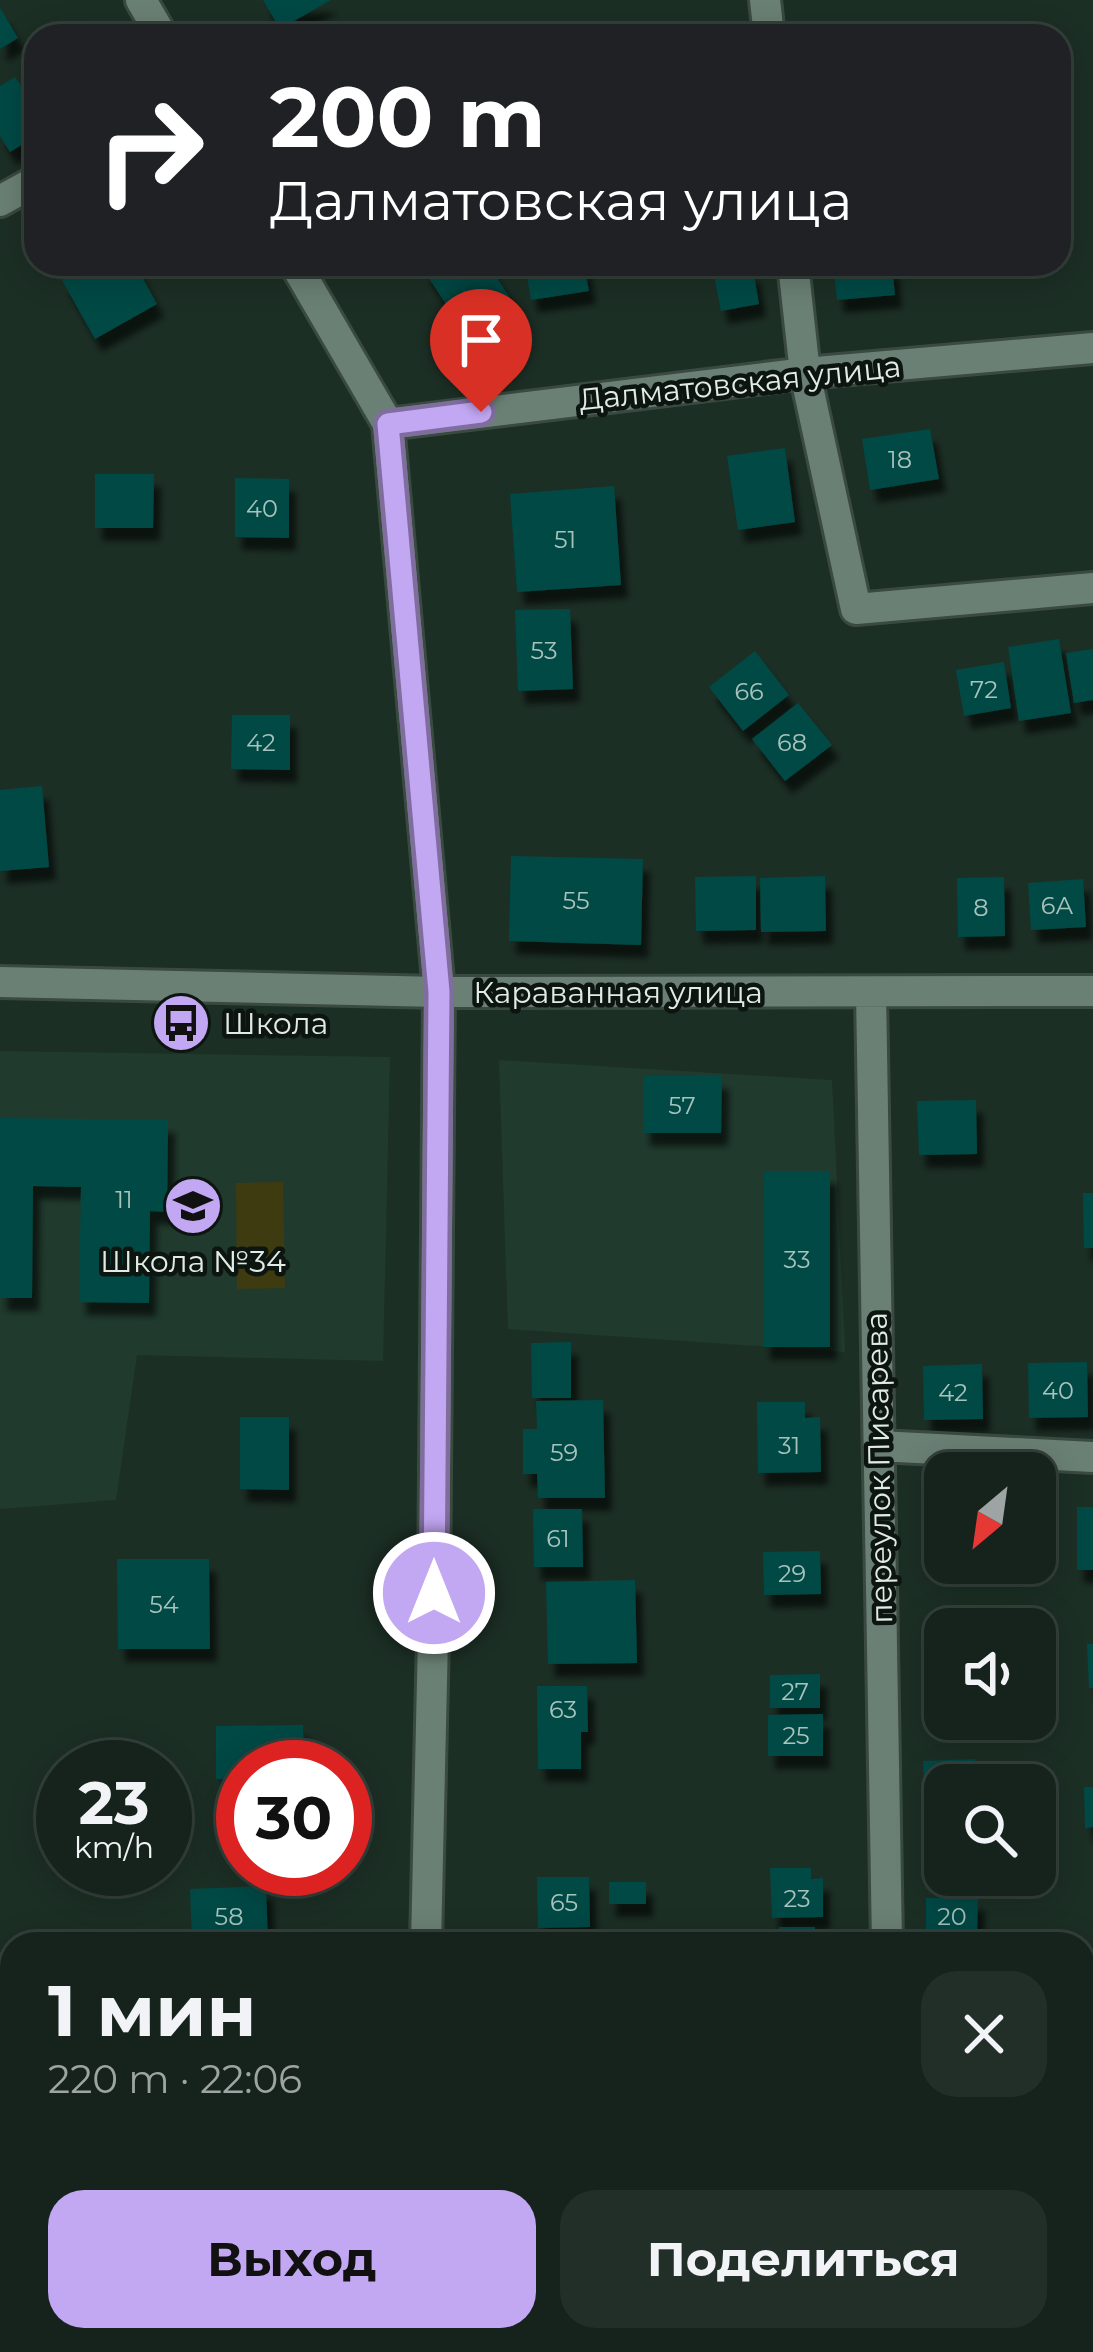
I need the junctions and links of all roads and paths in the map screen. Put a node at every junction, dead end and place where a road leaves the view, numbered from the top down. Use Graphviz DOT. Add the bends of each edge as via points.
graph roads {
  1 [pos="302,276"];
  2 [pos="795,276"];
  3 [pos="1093,348"];
  4 [pos="805,374"];
  5 [pos="388,424"];
  6 [pos="1093,588"];
  7 [pos="0,982"];
  8 [pos="439,992"];
  9 [pos="871,992"];
  10 [pos="1093,992"];
  11 [pos="879,1446"];
  12 [pos="1093,1457"];
  13 [pos="426,1932"];
  14 [pos="887,1932"];
  1 -- 5 [label="street"];
  2 -- 4 [label="street"];
  3 -- 4 [label="street, Далматовская улица"];
  4 -- 5 [label="street, Далматовская улица"];
  4 -- 6 [label="street" via="856,609"];
  5 -- 8 [label="street"];
  7 -- 8 [label="street, Караванная улица"];
  8 -- 9 [label="street, Караванная улица"];
  8 -- 13 [label="street"];
  9 -- 10 [label="street, Караванная улица"];
  9 -- 11 [label="street, переулок Писарева"];
  11 -- 12 [label="street"];
  11 -- 14 [label="street, переулок Писарева"];
}
